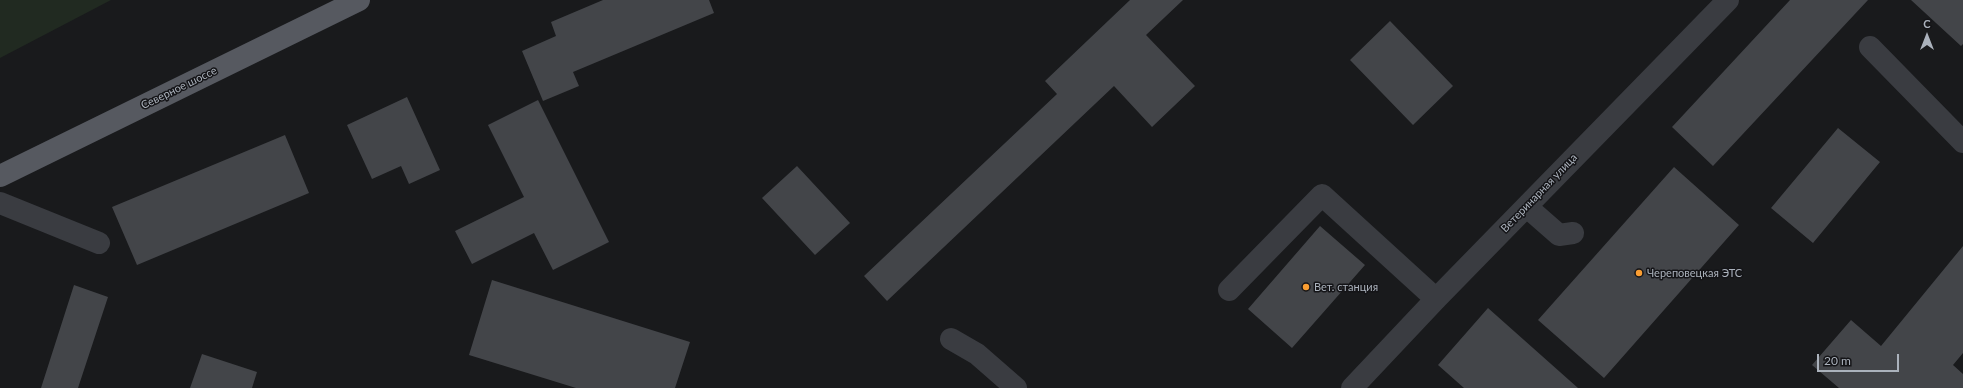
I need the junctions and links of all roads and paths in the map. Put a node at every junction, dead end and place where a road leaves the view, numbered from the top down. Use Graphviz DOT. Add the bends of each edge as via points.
graph roads {
  1 [pos="359,0"];
  2 [pos="1728,0"];
  3 [pos="1870,47"];
  4 [pos="1963,142"];
  5 [pos="0,176"];
  6 [pos="0,204"];
  7 [pos="1527,207"];
  8 [pos="1573,233"];
  9 [pos="99,243"];
  10 [pos="1229,290"];
  11 [pos="1436,299"];
  12 [pos="951,339"];
  13 [pos="1016,388"];
  14 [pos="1352,388"];
  1 -- 5 [label="main road, Северное шоссе"];
  2 -- 7 [label="street, Ветеринарная улица"];
  3 -- 4 [label="street"];
  6 -- 9 [label="street"];
  7 -- 8 [label="street" via="1560,235"];
  7 -- 11 [label="street, Ветеринарная улица"];
  10 -- 11 [label="street" via="1322,195"];
  11 -- 14 [label="street, Ветеринарная улица"];
  12 -- 13 [label="street" via="977,354"];
}
